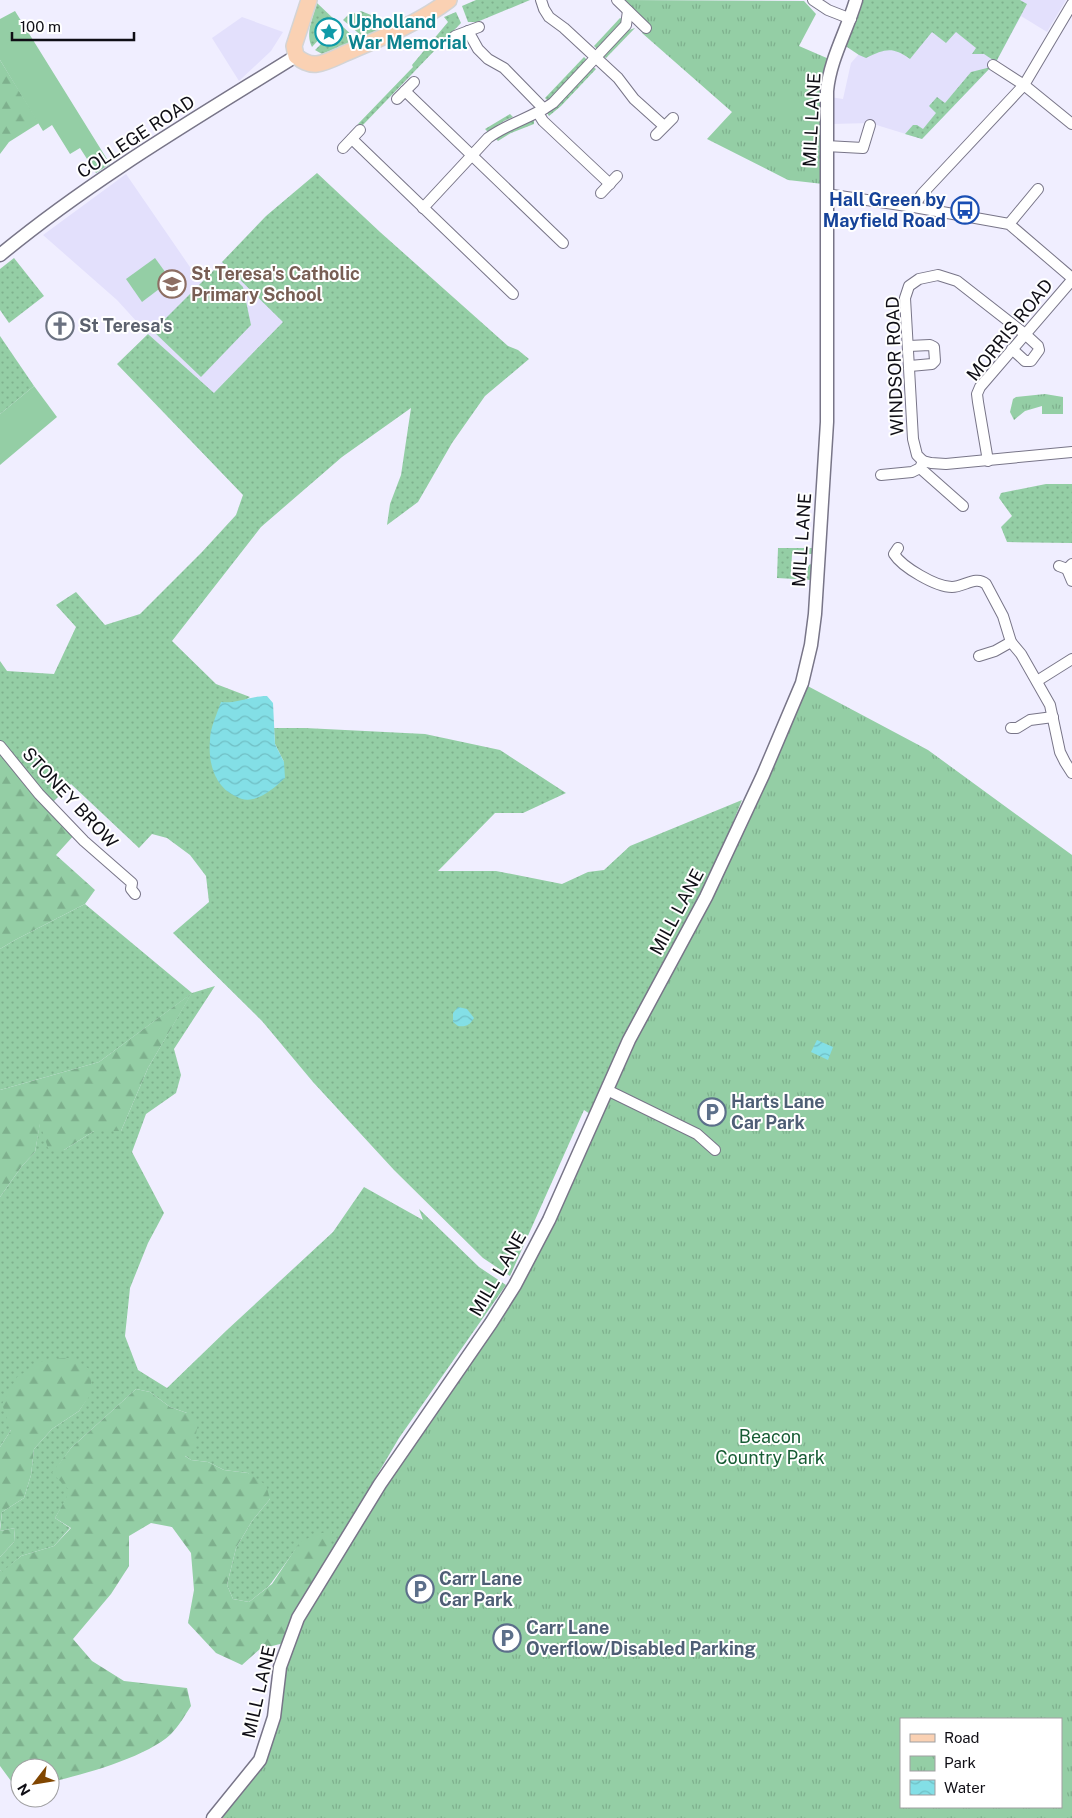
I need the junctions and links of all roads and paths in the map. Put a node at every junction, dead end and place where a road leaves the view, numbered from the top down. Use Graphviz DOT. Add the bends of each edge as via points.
graph roads {
  1 [pos="308,0"];
  2 [pos="449,0"];
  3 [pos="542,0"];
  4 [pos="616,0"];
  5 [pos="813,0"];
  6 [pos="856,0"];
  7 [pos="1072,4"];
  8 [pos="628,11"];
  9 [pos="851,19"];
  10 [pos="479,27"];
  11 [pos="646,28"];
  12 [pos="468,31"];
  13 [pos="455,36"];
  14 [pos="296,56"];
  15 [pos="596,58"];
  16 [pos="993,65"];
  17 [pos="414,82"];
  18 [pos="1024,84"];
  19 [pos="406,91"];
  20 [pos="397,99"];
  21 [pos="541,111"];
  22 [pos="673,118"];
  23 [pos="1072,124"];
  24 [pos="870,125"];
  25 [pos="664,126"];
  26 [pos="360,130"];
  27 [pos="656,135"];
  28 [pos="352,139"];
  29 [pos="826,146"];
  30 [pos="343,148"];
  31 [pos="472,156"];
  32 [pos="1038,189"];
  33 [pos="601,193"];
  34 [pos="826,194"];
  35 [pos="914,207"];
  36 [pos="424,208"];
  37 [pos="1009,224"];
  38 [pos="563,243"];
  39 [pos="0,255"];
  40 [pos="1072,279"];
  41 [pos="513,294"];
  42 [pos="1026,334"];
  43 [pos="909,346"];
  44 [pos="1012,349"];
  45 [pos="910,366"];
  46 [pos="1072,452"];
  47 [pos="988,461"];
  48 [pos="922,464"];
  49 [pos="881,475"];
  50 [pos="963,506"];
  51 [pos="893,552"];
  52 [pos="1066,566"];
  53 [pos="1072,581"];
  54 [pos="1011,642"];
  55 [pos="978,655"];
  56 [pos="1072,659"];
  57 [pos="1037,681"];
  58 [pos="1053,717"];
  59 [pos="1010,728"];
  60 [pos="0,746"];
  61 [pos="1072,773"];
  62 [pos="135,894"];
  63 [pos="607,1090"];
  64 [pos="715,1150"];
  65 [pos="213,1818"];
  1 -- 14 [label="main road" via="294,46"];
  2 -- 14 [label="main road" via="410,24 319,64 310,64"];
  3 -- 15 [label="street" via="549,17"];
  4 -- 8 [label="street"];
  5 -- 9 [label="street"];
  6 -- 9 [label="street, MILL LANE"];
  7 -- 18 [label="street"];
  8 -- 11 [label="street"];
  8 -- 15 [label="street" via="626,25"];
  9 -- 29 [label="street, MILL LANE" via="828,83"];
  10 -- 12 [label="street"];
  12 -- 13 [label="street"];
  12 -- 21 [label="street" via="478,49 504,68"];
  14 -- 39 [label="street, COLLEGE ROAD" via="154,144"];
  15 -- 21 [label="street" via="553,103"];
  15 -- 25 [label="street"];
  16 -- 18 [label="street"];
  17 -- 19 [label="street"];
  18 -- 23 [label="street"];
  18 -- 35 [label="street" via="922,194"];
  19 -- 20 [label="street"];
  19 -- 31 [label="street"];
  21 -- 31 [label="street" via="499,130"];
  21 -- 33 [label="street" via="543,121 614,180"];
  22 -- 25 [label="street"];
  24 -- 29 [label="street" via="862,152"];
  25 -- 27 [label="street"];
  26 -- 28 [label="street"];
  28 -- 30 [label="street"];
  28 -- 36 [label="street"];
  29 -- 34 [label="street, MILL LANE"];
  31 -- 36 [label="street"];
  31 -- 38 [label="street"];
  32 -- 37 [label="street"];
  34 -- 35 [label="street"];
  34 -- 63 [label="street, MILL LANE" via="827,438 815,614 802,683 706,897"];
  35 -- 37 [label="street"];
  36 -- 41 [label="street"];
  37 -- 40 [label="street"];
  40 -- 42 [label="street, MORRIS ROAD"];
  42 -- 43 [label="street, WINDSOR ROAD" via="957,282 938,275 919,279 909,286 905,298"];
  42 -- 44 [label="street, MORRIS ROAD"];
  42 -- 44 [label="street" via="1039,350 1031,361 1025,361"];
  43 -- 45 [label="street, WINDSOR ROAD"];
  43 -- 45 [label="street" via="930,345 936,353 932,364"];
  44 -- 47 [label="street, MORRIS ROAD" via="977,394"];
  45 -- 48 [label="street, WINDSOR ROAD" via="914,439"];
  46 -- 47 [label="street"];
  47 -- 48 [label="street"];
  48 -- 49 [label="street" via="912,472"];
  48 -- 50 [label="street"];
  51 -- 54 [label="street" via="906,565 944,586 955,587 982,580 1003,616"];
  52 -- 53 [label="street"];
  54 -- 55 [label="street" via="995,651"];
  54 -- 57 [label="street"];
  56 -- 57 [label="street"];
  57 -- 58 [label="street"];
  58 -- 59 [label="street" via="1030,720 1017,728"];
  58 -- 61 [label="street" via="1060,752"];
  60 -- 62 [label="street, STONEY BROW" via="39,794 84,841 132,883 131,889"];
  63 -- 64 [label="street" via="698,1134"];
  63 -- 65 [label="street, MILL LANE" via="549,1220 514,1285 475,1348 380,1484 298,1618 280,1667 274,1717 260,1760"];
}
